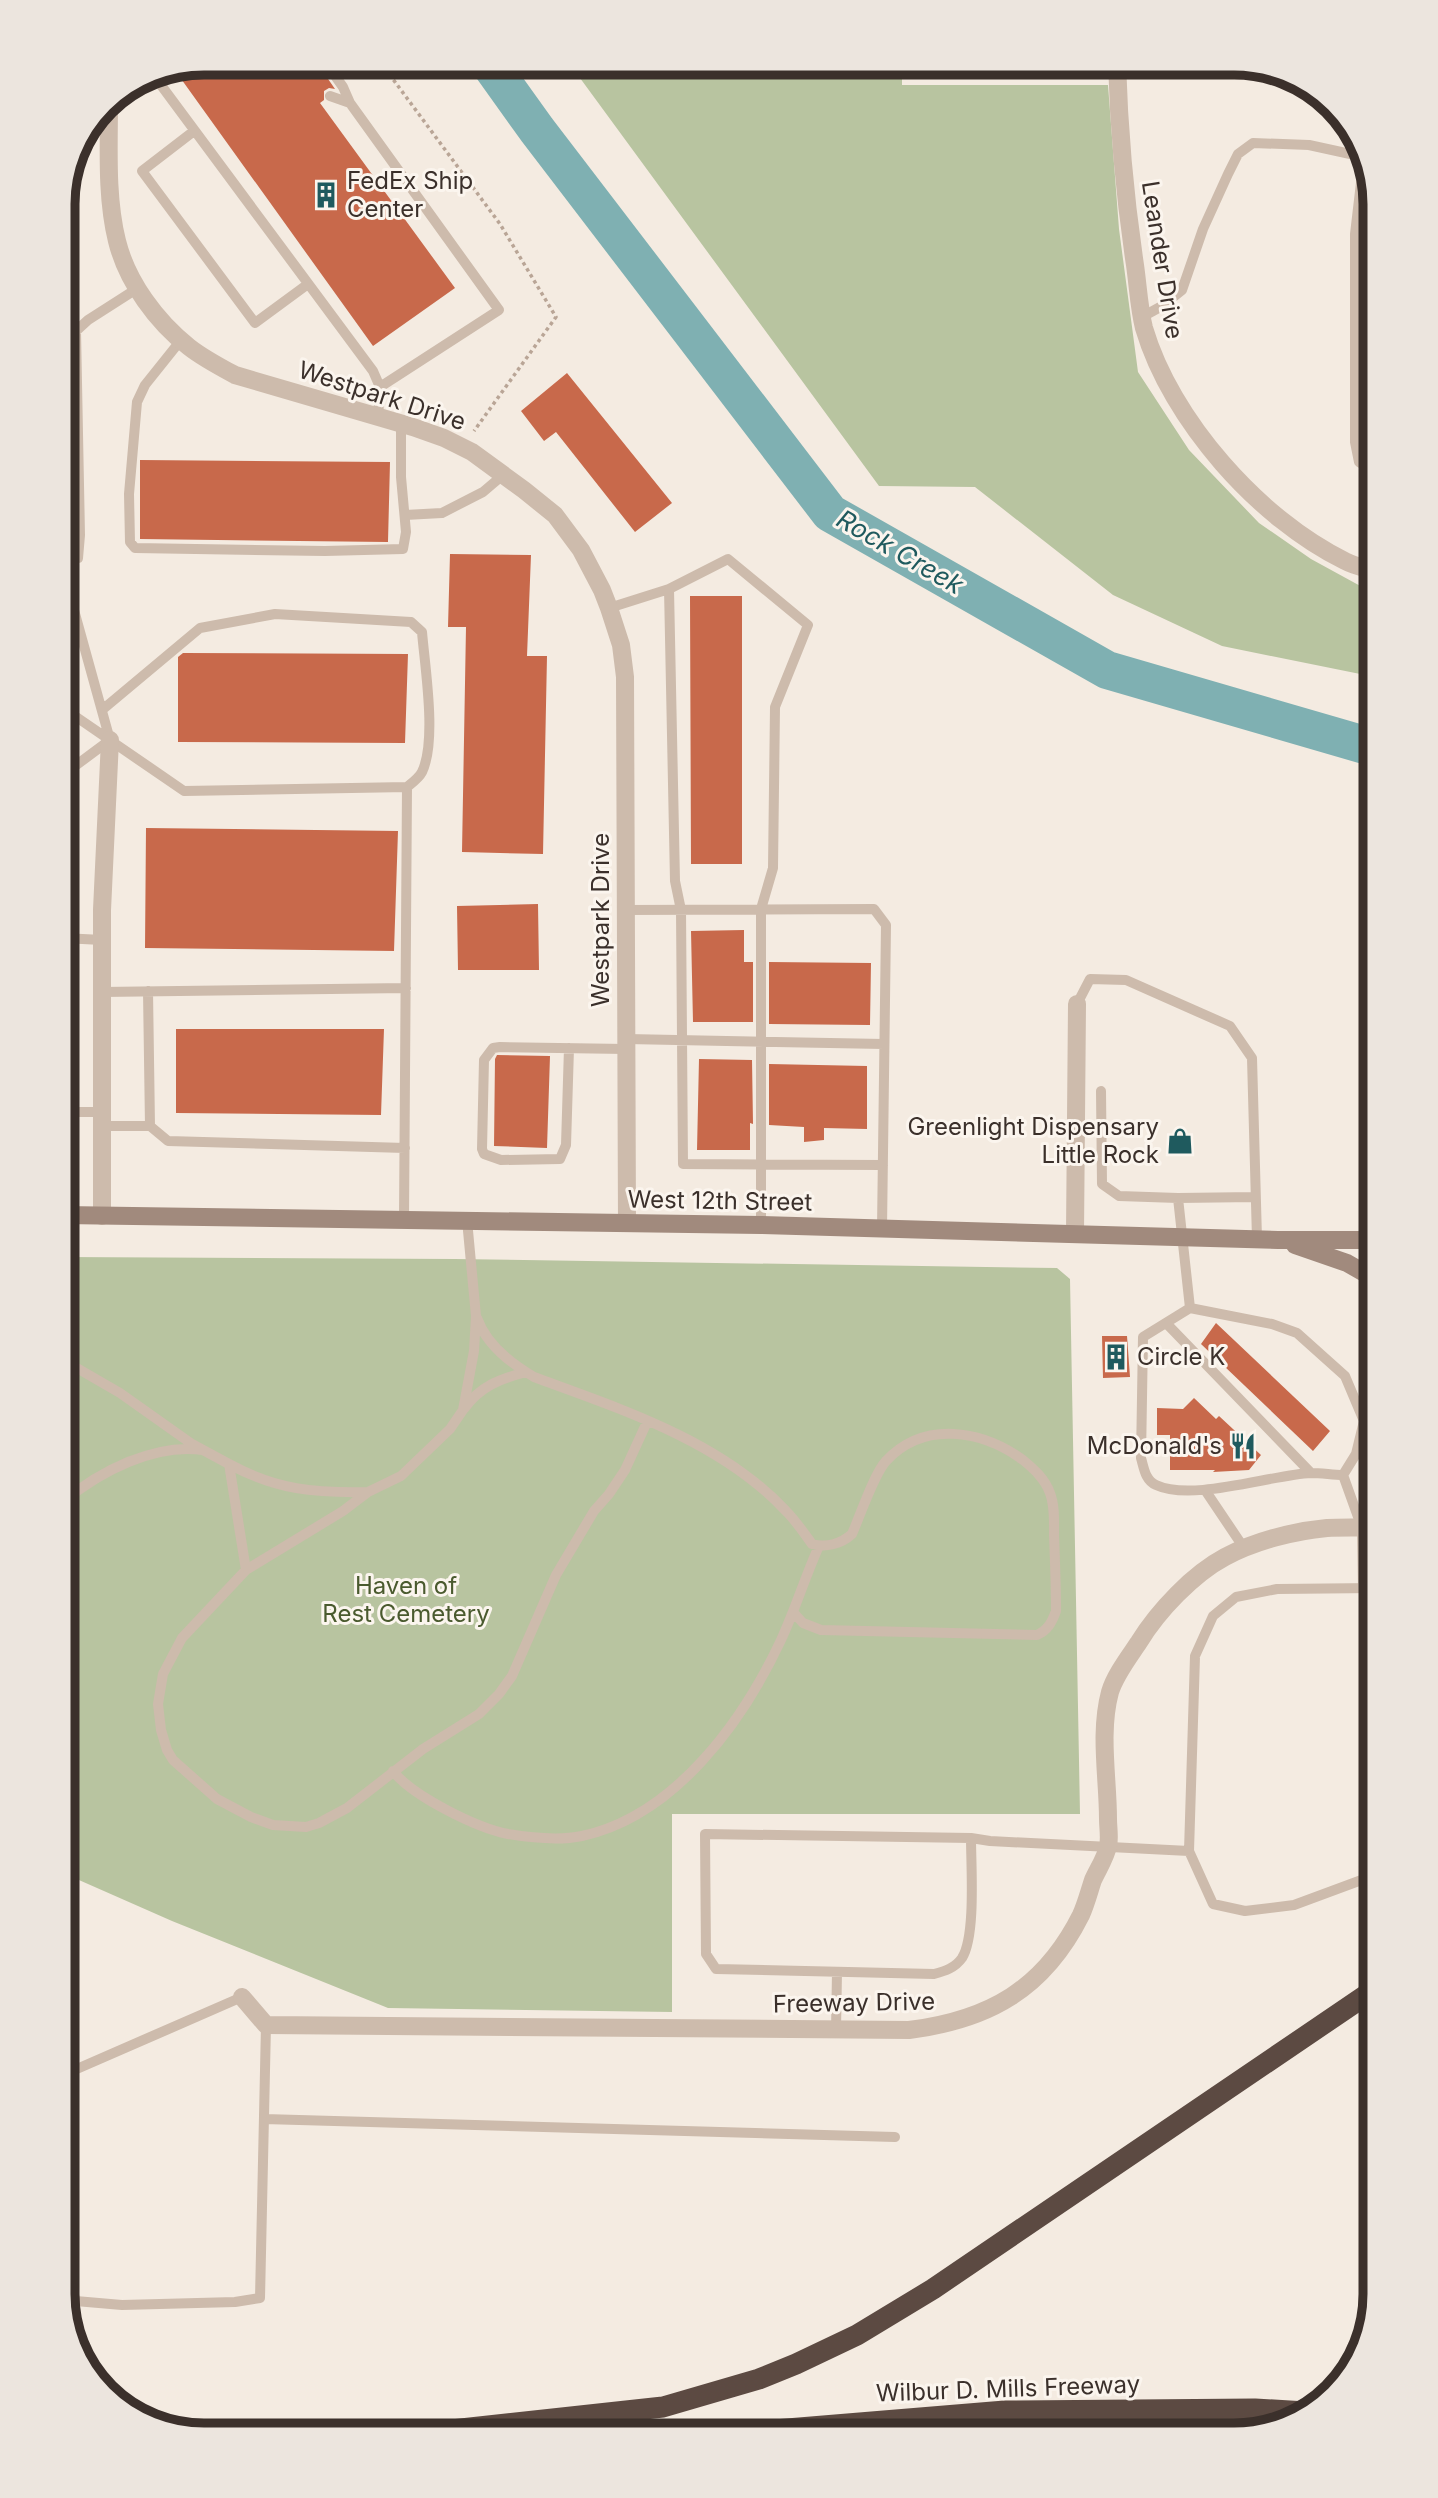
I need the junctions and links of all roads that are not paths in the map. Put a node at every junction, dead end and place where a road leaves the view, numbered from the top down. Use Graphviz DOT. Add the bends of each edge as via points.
graph roads {
  1 [pos="336,76"];
  2 [pos="1118,76"];
  3 [pos="159,83"];
  4 [pos="330,96"];
  5 [pos="350,103"];
  6 [pos="109,117"];
  7 [pos="194,131"];
  8 [pos="1352,154"];
  9 [pos="1361,183"];
  10 [pos="308,284"];
  11 [pos="138,288"];
  12 [pos="1142,317"];
  13 [pos="76,331"];
  14 [pos="181,340"];
  15 [pos="380,387"];
  16 [pos="378,418"];
  17 [pos="401,424"];
  18 [pos="1363,464"];
  19 [pos="503,475"];
  20 [pos="405,515"];
  21 [pos="76,558"];
  22 [pos="1363,567"];
  23 [pos="668,589"];
  24 [pos="609,608"];
  25 [pos="76,616"];
  26 [pos="102,710"];
  27 [pos="76,717"];
  28 [pos="110,740"];
  29 [pos="76,765"];
  30 [pos="407,787"];
  31 [pos="761,909"];
  32 [pos="625,910"];
  33 [pos="681,910"];
  34 [pos="76,939"];
  35 [pos="102,940"];
  36 [pos="406,988"];
  37 [pos="148,991"];
  38 [pos="102,992"];
  39 [pos="1077,1004"];
  40 [pos="682,1040"];
  41 [pos="760,1041"];
  42 [pos="626,1044"];
  43 [pos="884,1044"];
  44 [pos="569,1048"];
  45 [pos="1101,1091"];
  46 [pos="76,1114"];
  47 [pos="103,1119"];
  48 [pos="150,1126"];
  49 [pos="405,1147"];
  50 [pos="761,1165"];
  51 [pos="883,1165"];
  52 [pos="1255,1197"];
  53 [pos="1178,1198"];
  54 [pos="76,1215"];
  55 [pos="102,1216"];
  56 [pos="404,1219"];
  57 [pos="467,1220"];
  58 [pos="627,1223"];
  59 [pos="761,1226"];
  60 [pos="882,1229"];
  61 [pos="1075,1234"];
  62 [pos="1182,1237"];
  63 [pos="1257,1239"];
  64 [pos="1278,1240"];
  65 [pos="1363,1240"];
  66 [pos="1363,1272"];
  67 [pos="1190,1308"];
  68 [pos="476,1316"];
  69 [pos="1166,1323"];
  70 [pos="75,1367"];
  71 [pos="526,1372"];
  72 [pos="463,1410"];
  73 [pos="1363,1419"];
  74 [pos="647,1422"];
  75 [pos="1363,1425"];
  76 [pos="203,1450"];
  77 [pos="229,1464"];
  78 [pos="1311,1473"];
  79 [pos="1343,1475"];
  80 [pos="1205,1490"];
  81 [pos="368,1492"];
  82 [pos="75,1493"];
  83 [pos="1363,1517"];
  84 [pos="1363,1527"];
  85 [pos="819,1546"];
  86 [pos="1244,1548"];
  87 [pos="246,1570"];
  88 [pos="1363,1588"];
  89 [pos="793,1612"];
  90 [pos="393,1771"];
  91 [pos="971,1838"];
  92 [pos="1108,1846"];
  93 [pos="1189,1851"];
  94 [pos="1363,1879"];
  95 [pos="837,1972"];
  96 [pos="242,1997"];
  97 [pos="1363,1997"];
  98 [pos="267,2025"];
  99 [pos="836,2030"];
  100 [pos="75,2070"];
  101 [pos="264,2119"];
  102 [pos="895,2137"];
  103 [pos="76,2301"];
  104 [pos="1287,2411"];
  105 [pos="522,2422"];
  106 [pos="863,2423"];
  1 -- 5 [label="lane"];
  2 -- 12 [label="street, Leander Drive" via="1127,216"];
  3 -- 7 [label="lane"];
  4 -- 5 [label="lane"];
  5 -- 15 [label="lane" via="499,310"];
  6 -- 11 [label="street, Westpark Drive" via="113,222 123,260"];
  7 -- 10 [label="lane"];
  7 -- 10 [label="lane" via="142,171 198,247 255,323"];
  8 -- 12 [label="lane" via="1309,145 1253,142 1238,154 1228,174 1182,290"];
  9 -- 18 [label="lane" via="1355,234 1355,442"];
  10 -- 15 [label="lane"];
  11 -- 13 [label="lane"];
  11 -- 14 [label="street, Westpark Drive" via="153,312"];
  12 -- 22 [label="street, Leander Drive" via="1169,389 1238,481 1291,529"];
  13 -- 21 [label="lane" via="80,535"];
  14 -- 16 [label="street, Westpark Drive" via="235,375"];
  14 -- 20 [label="lane" via="137,402 129,494 130,542 135,548 403,549"];
  15 -- 16 [label="lane"];
  16 -- 17 [label="street, Westpark Drive"];
  17 -- 19 [label="street, Westpark Drive" via="444,438"];
  17 -- 20 [label="lane"];
  19 -- 20 [label="lane" via="483,492 442,513"];
  19 -- 24 [label="street, Westpark Drive" via="555,515 581,550"];
  23 -- 24 [label="lane"];
  23 -- 31 [label="lane" via="728,559 808,625 775,707 773,868"];
  23 -- 33 [label="lane" via="676,881"];
  24 -- 32 [label="street, Westpark Drive" via="625,677"];
  25 -- 26 [label="lane"];
  26 -- 28 [label="lane"];
  26 -- 30 [label="lane" via="200,628 275,614 411,622 422,632 428,722 421,774"];
  27 -- 28 [label="lane"];
  28 -- 29 [label="lane"];
  28 -- 30 [label="lane" via="184,791"];
  28 -- 35 [label="street"];
  30 -- 36 [label="lane"];
  31 -- 33 [label="lane"];
  31 -- 41 [label="lane"];
  31 -- 43 [label="lane" via="874,909 879,914 886,925"];
  32 -- 33 [label="lane"];
  32 -- 42 [label="street, Westpark Drive"];
  33 -- 40 [label="lane"];
  34 -- 35 [label="lane"];
  35 -- 38 [label="street"];
  36 -- 37 [label="lane"];
  36 -- 49 [label="lane"];
  37 -- 38 [label="lane"];
  37 -- 48 [label="lane"];
  38 -- 47 [label="street"];
  39 -- 52 [label="lane" via="1090,979 1126,980 1230,1026 1251,1058"];
  39 -- 61 [label="street"];
  40 -- 41 [label="lane"];
  40 -- 42 [label="lane"];
  40 -- 50 [label="lane" via="683,1164"];
  41 -- 43 [label="lane"];
  41 -- 50 [label="lane"];
  42 -- 44 [label="lane"];
  42 -- 58 [label="street, Westpark Drive"];
  43 -- 51 [label="lane"];
  44 -- 44 [label="lane" via="500,1047 487,1052 484,1154 501,1160 560,1159 566,1145"];
  45 -- 53 [label="lane" via="1102,1184 1119,1196"];
  46 -- 47 [label="lane"];
  47 -- 48 [label="lane"];
  47 -- 55 [label="street"];
  48 -- 49 [label="lane" via="168,1142"];
  49 -- 56 [label="lane"];
  50 -- 51 [label="lane"];
  50 -- 59 [label="lane"];
  51 -- 60 [label="lane"];
  52 -- 53 [label="lane"];
  52 -- 63 [label="lane"];
  53 -- 62 [label="lane"];
  54 -- 55 [label="main road, West 12th Street"];
  55 -- 56 [label="main road, West 12th Street"];
  56 -- 57 [label="main road, West 12th Street"];
  57 -- 58 [label="main road, West 12th Street"];
  57 -- 68 [label="lane"];
  58 -- 59 [label="main road, West 12th Street"];
  59 -- 60 [label="main road, West 12th Street"];
  60 -- 61 [label="main road, West 12th Street"];
  61 -- 62 [label="main road, West 12th Street"];
  62 -- 63 [label="main road, West 12th Street"];
  62 -- 67 [label="lane"];
  63 -- 64 [label="main road, West 12th Street"];
  64 -- 65 [label="main road, West 12th Street"];
  64 -- 66 [label="main road"];
  67 -- 69 [label="lane"];
  67 -- 73 [label="lane" via="1297,1333 1345,1376"];
  68 -- 71 [label="lane" via="489,1340"];
  68 -- 72 [label="lane"];
  69 -- 78 [label="lane"];
  69 -- 80 [label="lane" via="1143,1337 1141,1444 1145,1473 1153,1484 1167,1488"];
  70 -- 76 [label="lane"];
  71 -- 72 [label="lane" via="483,1388"];
  71 -- 74 [label="lane"];
  72 -- 81 [label="lane" via="450,1429 401,1476"];
  74 -- 85 [label="lane" via="720,1456 773,1498 812,1544"];
  74 -- 90 [label="lane" via="625,1470 556,1575 512,1676 479,1714"];
  75 -- 79 [label="lane" via="1356,1454"];
  76 -- 77 [label="lane"];
  76 -- 82 [label="lane" via="163,1450 118,1468"];
  77 -- 81 [label="lane" via="275,1484 319,1493"];
  77 -- 87 [label="lane"];
  78 -- 79 [label="lane"];
  78 -- 80 [label="lane"];
  79 -- 83 [label="lane"];
  80 -- 86 [label="lane"];
  81 -- 87 [label="lane"];
  84 -- 86 [label="street, Freeway Drive" via="1297,1532"];
  85 -- 89 [label="lane"];
  85 -- 89 [label="lane" via="852,1534 880,1469 901,1448 926,1436 971,1435 1009,1451 1033,1468 1050,1492 1056,1611 1045,1632 1037,1635 821,1630 803,1623"];
  86 -- 92 [label="street, Freeway Drive" via="1223,1557 1172,1600 1147,1628 1111,1690 1105,1723"];
  87 -- 90 [label="lane" via="182,1638 163,1674 160,1730 173,1760 217,1799 251,1817 274,1825 306,1827 347,1808"];
  88 -- 93 [label="lane" via="1277,1589 1236,1597 1213,1616 1195,1656"];
  89 -- 90 [label="lane" via="746,1702 714,1749 651,1805 607,1829 557,1839 495,1831 419,1794"];
  91 -- 92 [label="lane"];
  91 -- 95 [label="lane" via="970,1936 961,1960 934,1974"];
  91 -- 95 [label="lane" via="705,1834 706,1954 716,1969"];
  92 -- 93 [label="lane"];
  92 -- 99 [label="street, Freeway Drive" via="1066,1943 1029,1984 1001,2004 943,2026 909,2031"];
  93 -- 94 [label="lane" via="1213,1904 1245,1911 1294,1905"];
  95 -- 99 [label="lane"];
  96 -- 98 [label="street"];
  96 -- 100 [label="lane"];
  97 -- 105 [label="highway" via="933,2289 857,2335 759,2379 663,2407"];
  98 -- 99 [label="street, Freeway Drive"];
  98 -- 101 [label="lane"];
  101 -- 102 [label="lane"];
  101 -- 103 [label="lane" via="260,2298 122,2305"];
  104 -- 106 [label="highway, Wilbur D. Mills Freeway" via="1005,2411"];
}
